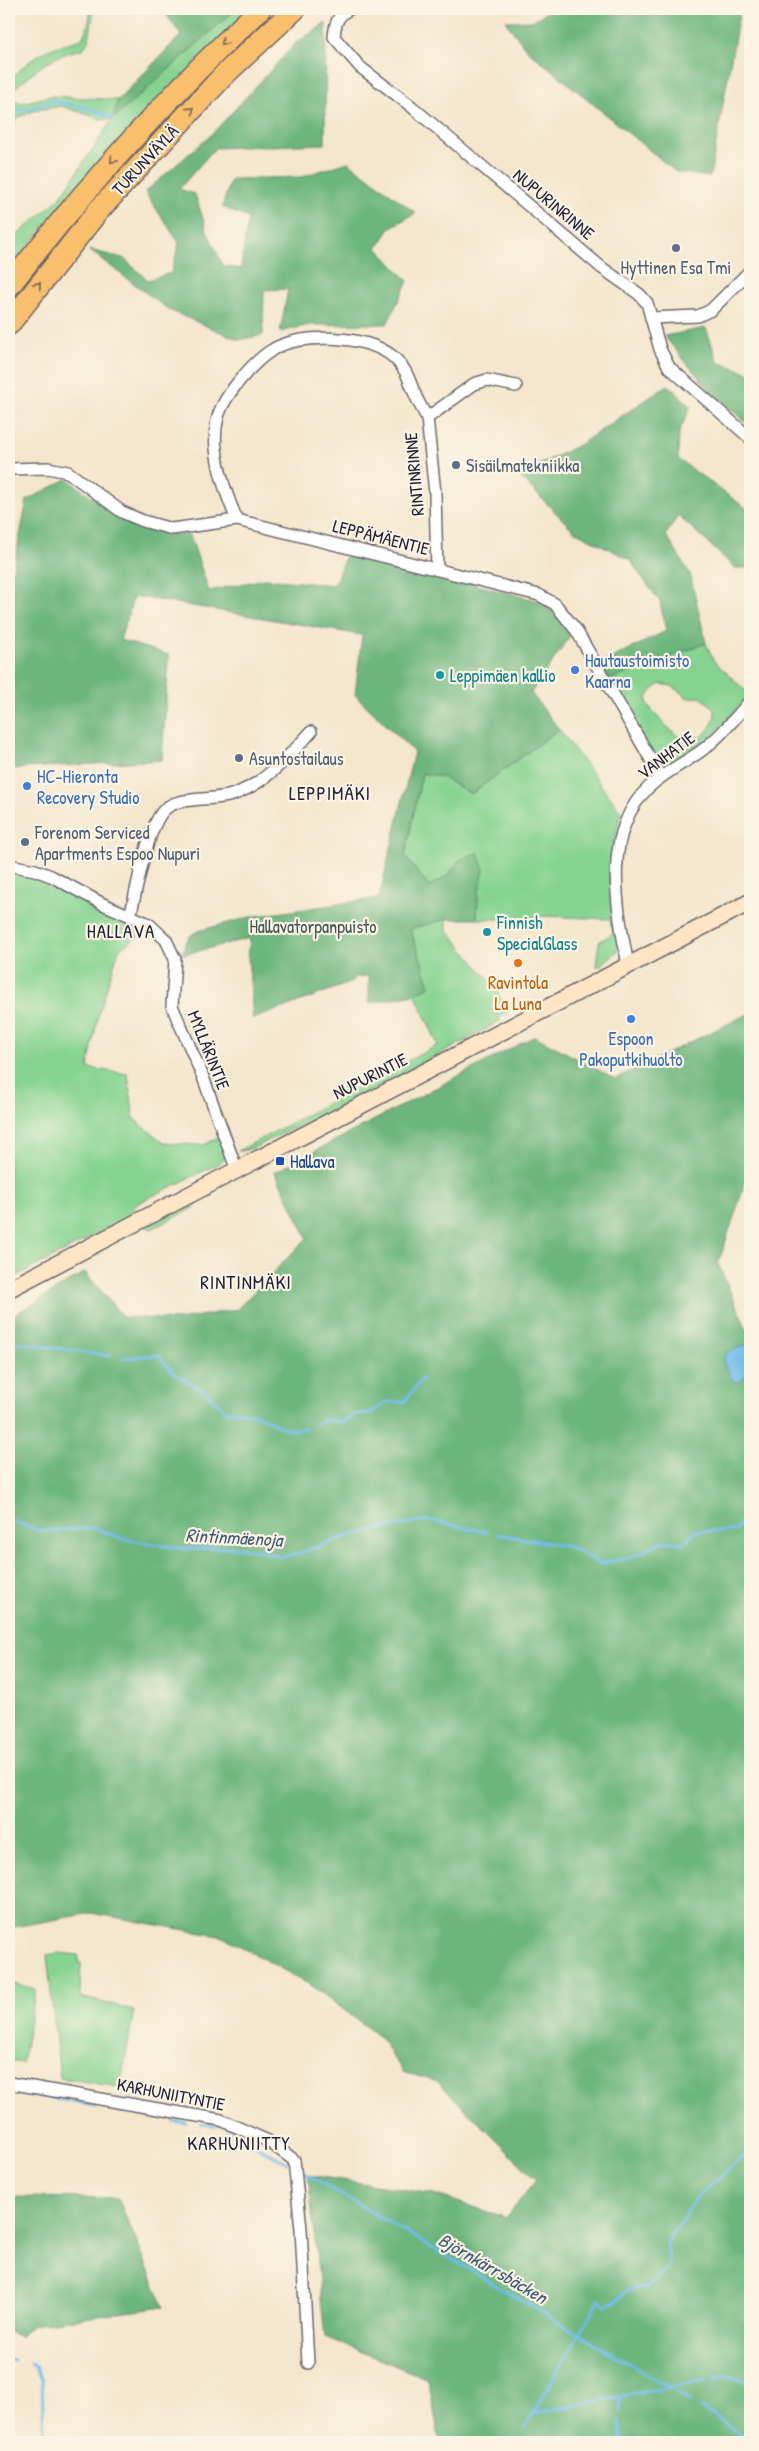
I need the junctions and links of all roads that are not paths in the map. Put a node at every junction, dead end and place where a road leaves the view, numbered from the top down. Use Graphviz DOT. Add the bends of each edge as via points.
graph roads {
  1 [pos="260,9"];
  2 [pos="295,9"];
  3 [pos="350,9"];
  4 [pos="750,271"];
  5 [pos="9,286"];
  6 [pos="651,318"];
  7 [pos="9,324"];
  8 [pos="516,386"];
  9 [pos="427,418"];
  10 [pos="750,438"];
  11 [pos="9,469"];
  12 [pos="237,520"];
  13 [pos="437,568"];
  14 [pos="750,701"];
  15 [pos="311,732"];
  16 [pos="662,777"];
  17 [pos="9,865"];
  18 [pos="750,902"];
  19 [pos="130,916"];
  20 [pos="628,965"];
  21 [pos="236,1168"];
  22 [pos="9,1288"];
  23 [pos="9,2083"];
  24 [pos="308,2363"];
  1 -- 5 [label="highway, TURUNVÄYLÄ, one-way" via="144,125 79,198"];
  7 -- 2 [label="highway, TURUNVÄYLÄ, one-way" via="98,211 225,74"];
  3 -- 6 [label="street, NUPURINRINNE" via="342,13 335,24 334,37 360,67 411,106 602,268 639,294 646,302"];
  4 -- 6 [label="street" via="711,310 698,316"];
  6 -- 10 [label="street, NUPURINRINNE" via="660,349 670,367"];
  8 -- 9 [label="street, RINTINRINNE" via="487,380 474,384"];
  9 -- 12 [label="street" via="410,378 384,350 365,342 312,339 292,342 273,350 233,390 218,417 216,433 221,480"];
  9 -- 13 [label="street, RINTINRINNE" via="436,493"];
  11 -- 12 [label="street, LEPPÄMÄENTIE" via="48,468 68,472 122,512 172,529"];
  12 -- 13 [label="street, LEPPÄMÄENTIE"];
  13 -- 16 [label="street, LEPPÄMÄENTIE" via="539,594 555,604 576,630"];
  14 -- 16 [label="street, VANHATIE" via="707,746"];
  15 -- 19 [label="street" via="285,761 244,790 215,799 180,802 165,809 151,837"];
  16 -- 20 [label="street, VANHATIE" via="637,801 629,814 618,853 619,918"];
  17 -- 19 [label="street, MYLLÄRINTIE" via="51,876"];
  18 -- 20 [label="main road, NUPURINTIE"];
  19 -- 21 [label="street, MYLLÄRINTIE" via="154,927 172,949 175,959 172,1006 203,1077"];
  20 -- 21 [label="main road, NUPURINTIE"];
  21 -- 22 [label="main road, NUPURINTIE"];
  23 -- 24 [label="street, KARHUNIITYNTIE" via="222,2120 268,2141 294,2160"];
}
